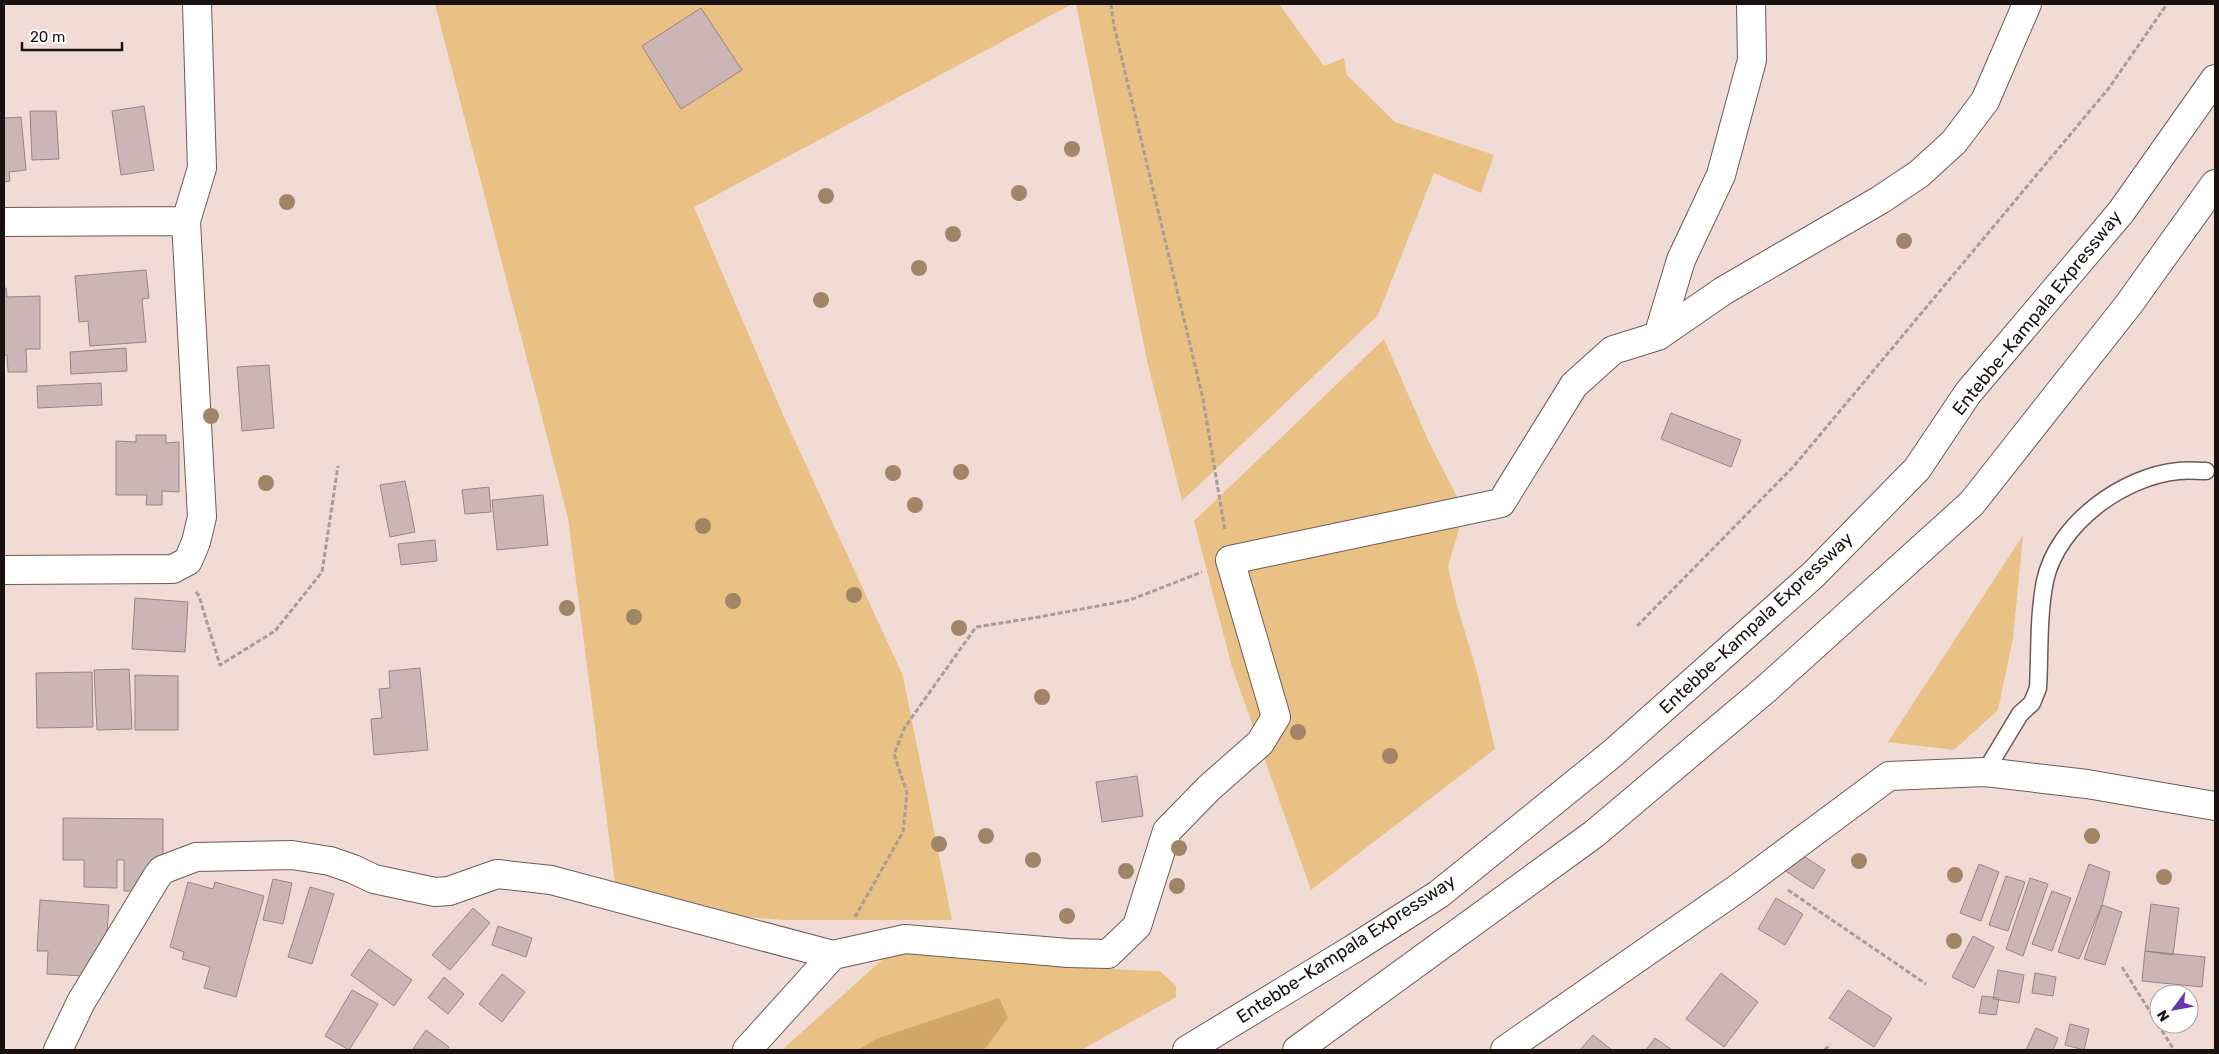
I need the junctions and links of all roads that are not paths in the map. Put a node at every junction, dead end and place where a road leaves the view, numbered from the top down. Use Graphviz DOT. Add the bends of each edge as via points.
graph roads {
  1 [pos="197,4"];
  2 [pos="1751,4"];
  3 [pos="2027,4"];
  4 [pos="2215,80"];
  5 [pos="2215,184"];
  6 [pos="4,222"];
  7 [pos="186,222"];
  8 [pos="1658,336"];
  9 [pos="2206,471"];
  10 [pos="4,570"];
  11 [pos="1986,772"];
  12 [pos="2215,806"];
  13 [pos="834,955"];
  14 [pos="58,1050"];
  15 [pos="747,1050"];
  16 [pos="1187,1050"];
  17 [pos="1297,1050"];
  18 [pos="1505,1050"];
  1 -- 7 [label="main road" via="202,168"];
  2 -- 8 [label="main road" via="1752,60 1721,175 1681,260"];
  3 -- 8 [label="main road" via="1985,101 1954,142 1919,174 1723,291"];
  4 -- 16 [label="main road, Entebbe–Kampala Expressway" via="2121,212 1968,393 1918,469 1813,575 1613,753 1439,894"];
  5 -- 17 [label="main road" via="2129,304 1972,503 1766,689 1594,834"];
  6 -- 7 [label="main road"];
  7 -- 10 [label="main road" via="202,517 188,561 173,569"];
  8 -- 13 [label="main road" via="1613,350 1574,385 1501,503 1230,560 1276,717 1260,743 1167,831 1137,926 1108,954 905,940"];
  9 -- 11 [label="lane" via="2178,471 2136,484 2097,503 2069,530 2056,552 2046,580 2038,688 2032,703 2020,714"];
  11 -- 12 [label="main road" via="2088,784"];
  11 -- 18 [label="main road" via="1889,776 1762,871"];
  13 -- 14 [label="main road" via="551,880 497,874 449,891 435,892 374,879 320,859 292,855 196,856 162,870 156,878 81,1002"];
  13 -- 15 [label="main road"];
}
